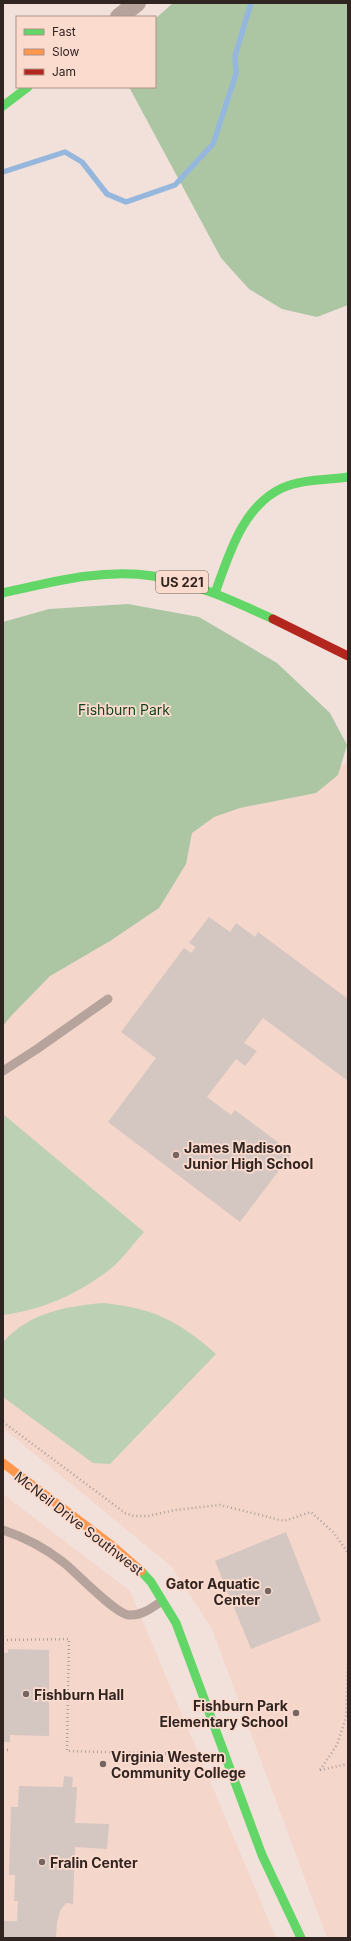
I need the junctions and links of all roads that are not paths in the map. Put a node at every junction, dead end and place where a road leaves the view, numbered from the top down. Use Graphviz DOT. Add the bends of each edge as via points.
graph roads {
  1 [pos="137,3"];
  2 [pos="120,16"];
  3 [pos="27,88"];
  4 [pos="3,106"];
  5 [pos="348,477"];
  6 [pos="3,593"];
  7 [pos="215,593"];
  8 [pos="348,656"];
  9 [pos="108,999"];
  10 [pos="3,1071"];
  11 [pos="3,1463"];
  12 [pos="3,1530"];
  13 [pos="164,1600"];
  14 [pos="301,1938"];
  1 -- 2 [label="street"];
  3 -- 4 [label="street"];
  5 -- 7 [label="street" via="300,483 283,488 258,504 232,545"];
  6 -- 7 [label="street, US 221" via="85,576 143,574 170,578"];
  7 -- 8 [label="street, US 221" via="311,636"];
  9 -- 10 [label="lane"];
  11 -- 13 [label="street, McNeil Drive Southwest" via="138,1567"];
  12 -- 13 [label="lane" via="41,1547 62,1561 116,1610 129,1615 142,1613"];
  13 -- 14 [label="street, McNeil Drive Southwest" via="176,1623 262,1855"];
}
